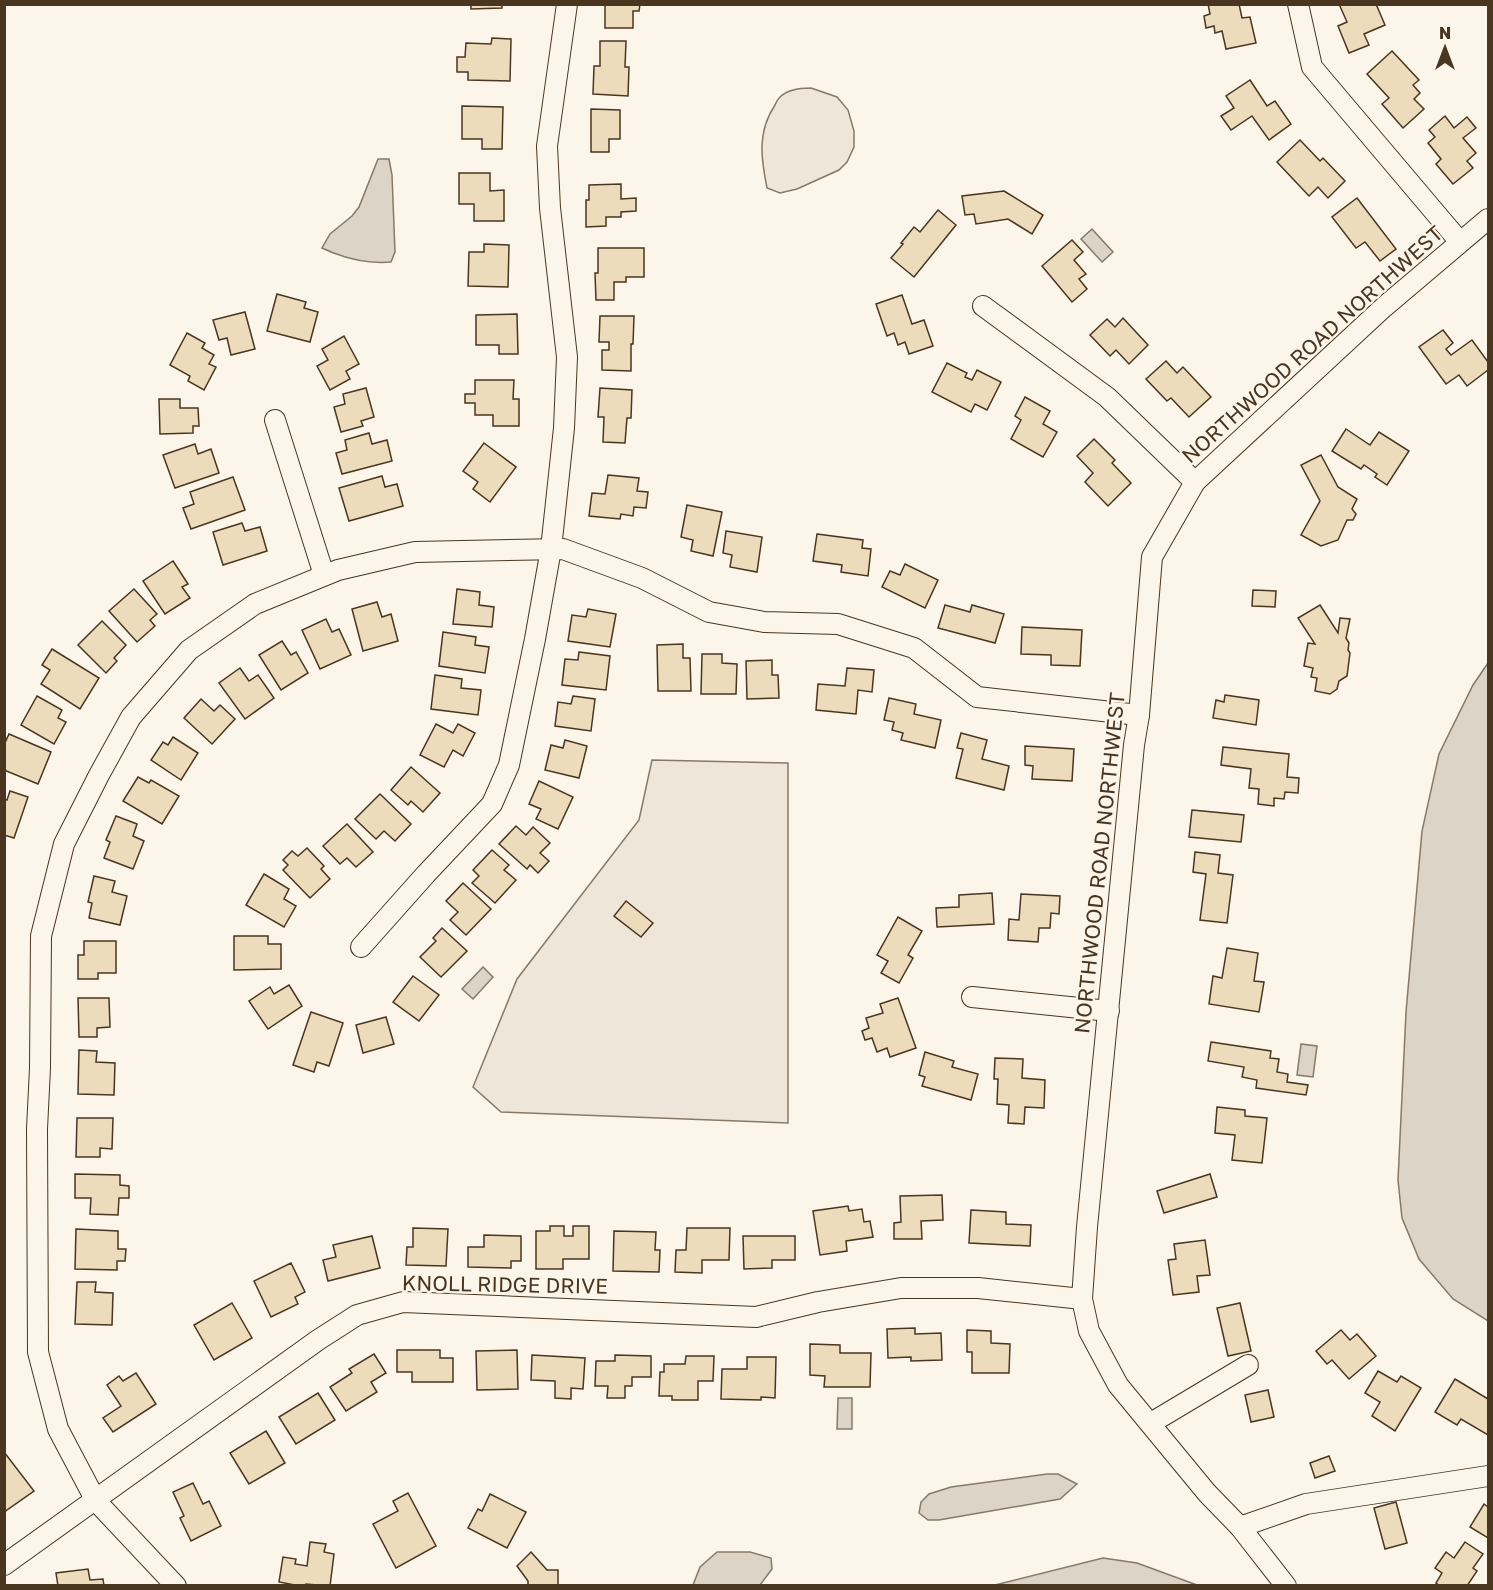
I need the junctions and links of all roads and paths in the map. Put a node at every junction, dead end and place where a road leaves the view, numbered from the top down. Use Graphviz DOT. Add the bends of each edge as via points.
graph roads {
  1 [pos="567,4"];
  2 [pos="1298,4"];
  3 [pos="1488,219"];
  4 [pos="1460,242"];
  5 [pos="983,306"];
  6 [pos="275,420"];
  7 [pos="1195,482"];
  8 [pos="551,549"];
  9 [pos="324,575"];
  10 [pos="1138,715"];
  11 [pos="361,947"];
  12 [pos="972,997"];
  13 [pos="1109,1011"];
  14 [pos="1082,1299"];
  15 [pos="1248,1365"];
  16 [pos="1150,1423"];
  17 [pos="1488,1476"];
  18 [pos="96,1501"];
  19 [pos="1240,1527"];
  20 [pos="4,1565"];
  21 [pos="176,1586"];
  22 [pos="1286,1586"];
  1 -- 8 [label="street" via="547,146 567,357"];
  2 -- 4 [label="street" via="1312,67"];
  3 -- 4 [label="street, NORTHWOOD ROAD NORTHWEST"];
  4 -- 7 [label="street, NORTHWOOD ROAD NORTHWEST"];
  5 -- 7 [label="street" via="1107,397"];
  6 -- 9 [label="street"];
  7 -- 10 [label="street, NORTHWOOD ROAD NORTHWEST" via="1152,557"];
  8 -- 9 [label="street" via="415,552"];
  8 -- 10 [label="street" via="563,549 642,578 709,612 764,622 838,624 914,648 977,698"];
  8 -- 11 [label="street" via="509,765 492,804"];
  9 -- 18 [label="street" via="255,604 189,650 131,717 64,844 41,936 38,1352 58,1429"];
  10 -- 13 [label="street, NORTHWOOD ROAD NORTHWEST"];
  12 -- 13 [label="street"];
  13 -- 14 [label="street, NORTHWOOD ROAD NORTHWEST"];
  14 -- 16 [label="street, NORTHWOOD ROAD NORTHWEST" via="1089,1331 1118,1384"];
  14 -- 18 [label="street, KNOLL RIDGE DRIVE" via="978,1288 901,1288 756,1317 403,1302 357,1315 318,1340"];
  15 -- 16 [label="street"];
  16 -- 19 [label="street, NORTHWOOD ROAD NORTHWEST"];
  17 -- 19 [label="street" via="1306,1504"];
  18 -- 20 [label="street, KNOLL RIDGE DRIVE"];
  18 -- 21 [label="street"];
  19 -- 22 [label="street, NORTHWOOD ROAD NORTHWEST"];
}
